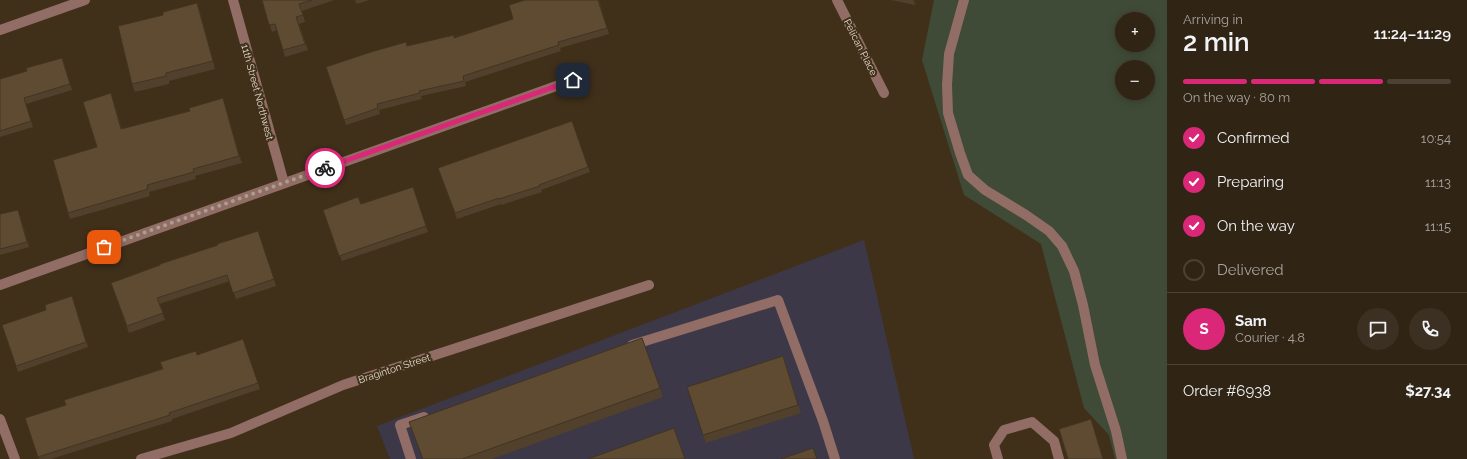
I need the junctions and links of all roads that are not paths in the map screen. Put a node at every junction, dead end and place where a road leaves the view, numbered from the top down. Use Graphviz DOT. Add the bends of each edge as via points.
graph roads {
  1 [pos="85,0"];
  2 [pos="233,0"];
  3 [pos="837,0"];
  4 [pos="964,0"];
  5 [pos="0,30"];
  6 [pos="573,80"];
  7 [pos="884,93"];
  8 [pos="284,183"];
  9 [pos="0,285"];
  10 [pos="649,285"];
  11 [pos="623,348"];
  12 [pos="436,413"];
  13 [pos="0,419"];
  14 [pos="15,459"];
  15 [pos="141,459"];
  16 [pos="412,459"];
  17 [pos="835,459"];
  18 [pos="998,459"];
  19 [pos="1059,459"];
  20 [pos="1122,459"];
  1 -- 5 [label="street"];
  2 -- 8 [label="street, 11th Street Northwest"];
  3 -- 7 [label="street, Pelican Place"];
  4 -- 20 [label="street" via="949,54 947,85 948,113 960,153 968,175 986,190 1049,231 1062,246 1074,271 1095,365"];
  6 -- 8 [label="street"];
  8 -- 9 [label="street"];
  10 -- 15 [label="street, Braginton Street" via="343,385 231,433"];
  11 -- 17 [label="street" via="778,300"];
  12 -- 16 [label="street" via="400,425"];
  13 -- 14 [label="street"];
  18 -- 19 [label="street" via="994,445 1004,430 1032,422 1054,441"];
}
